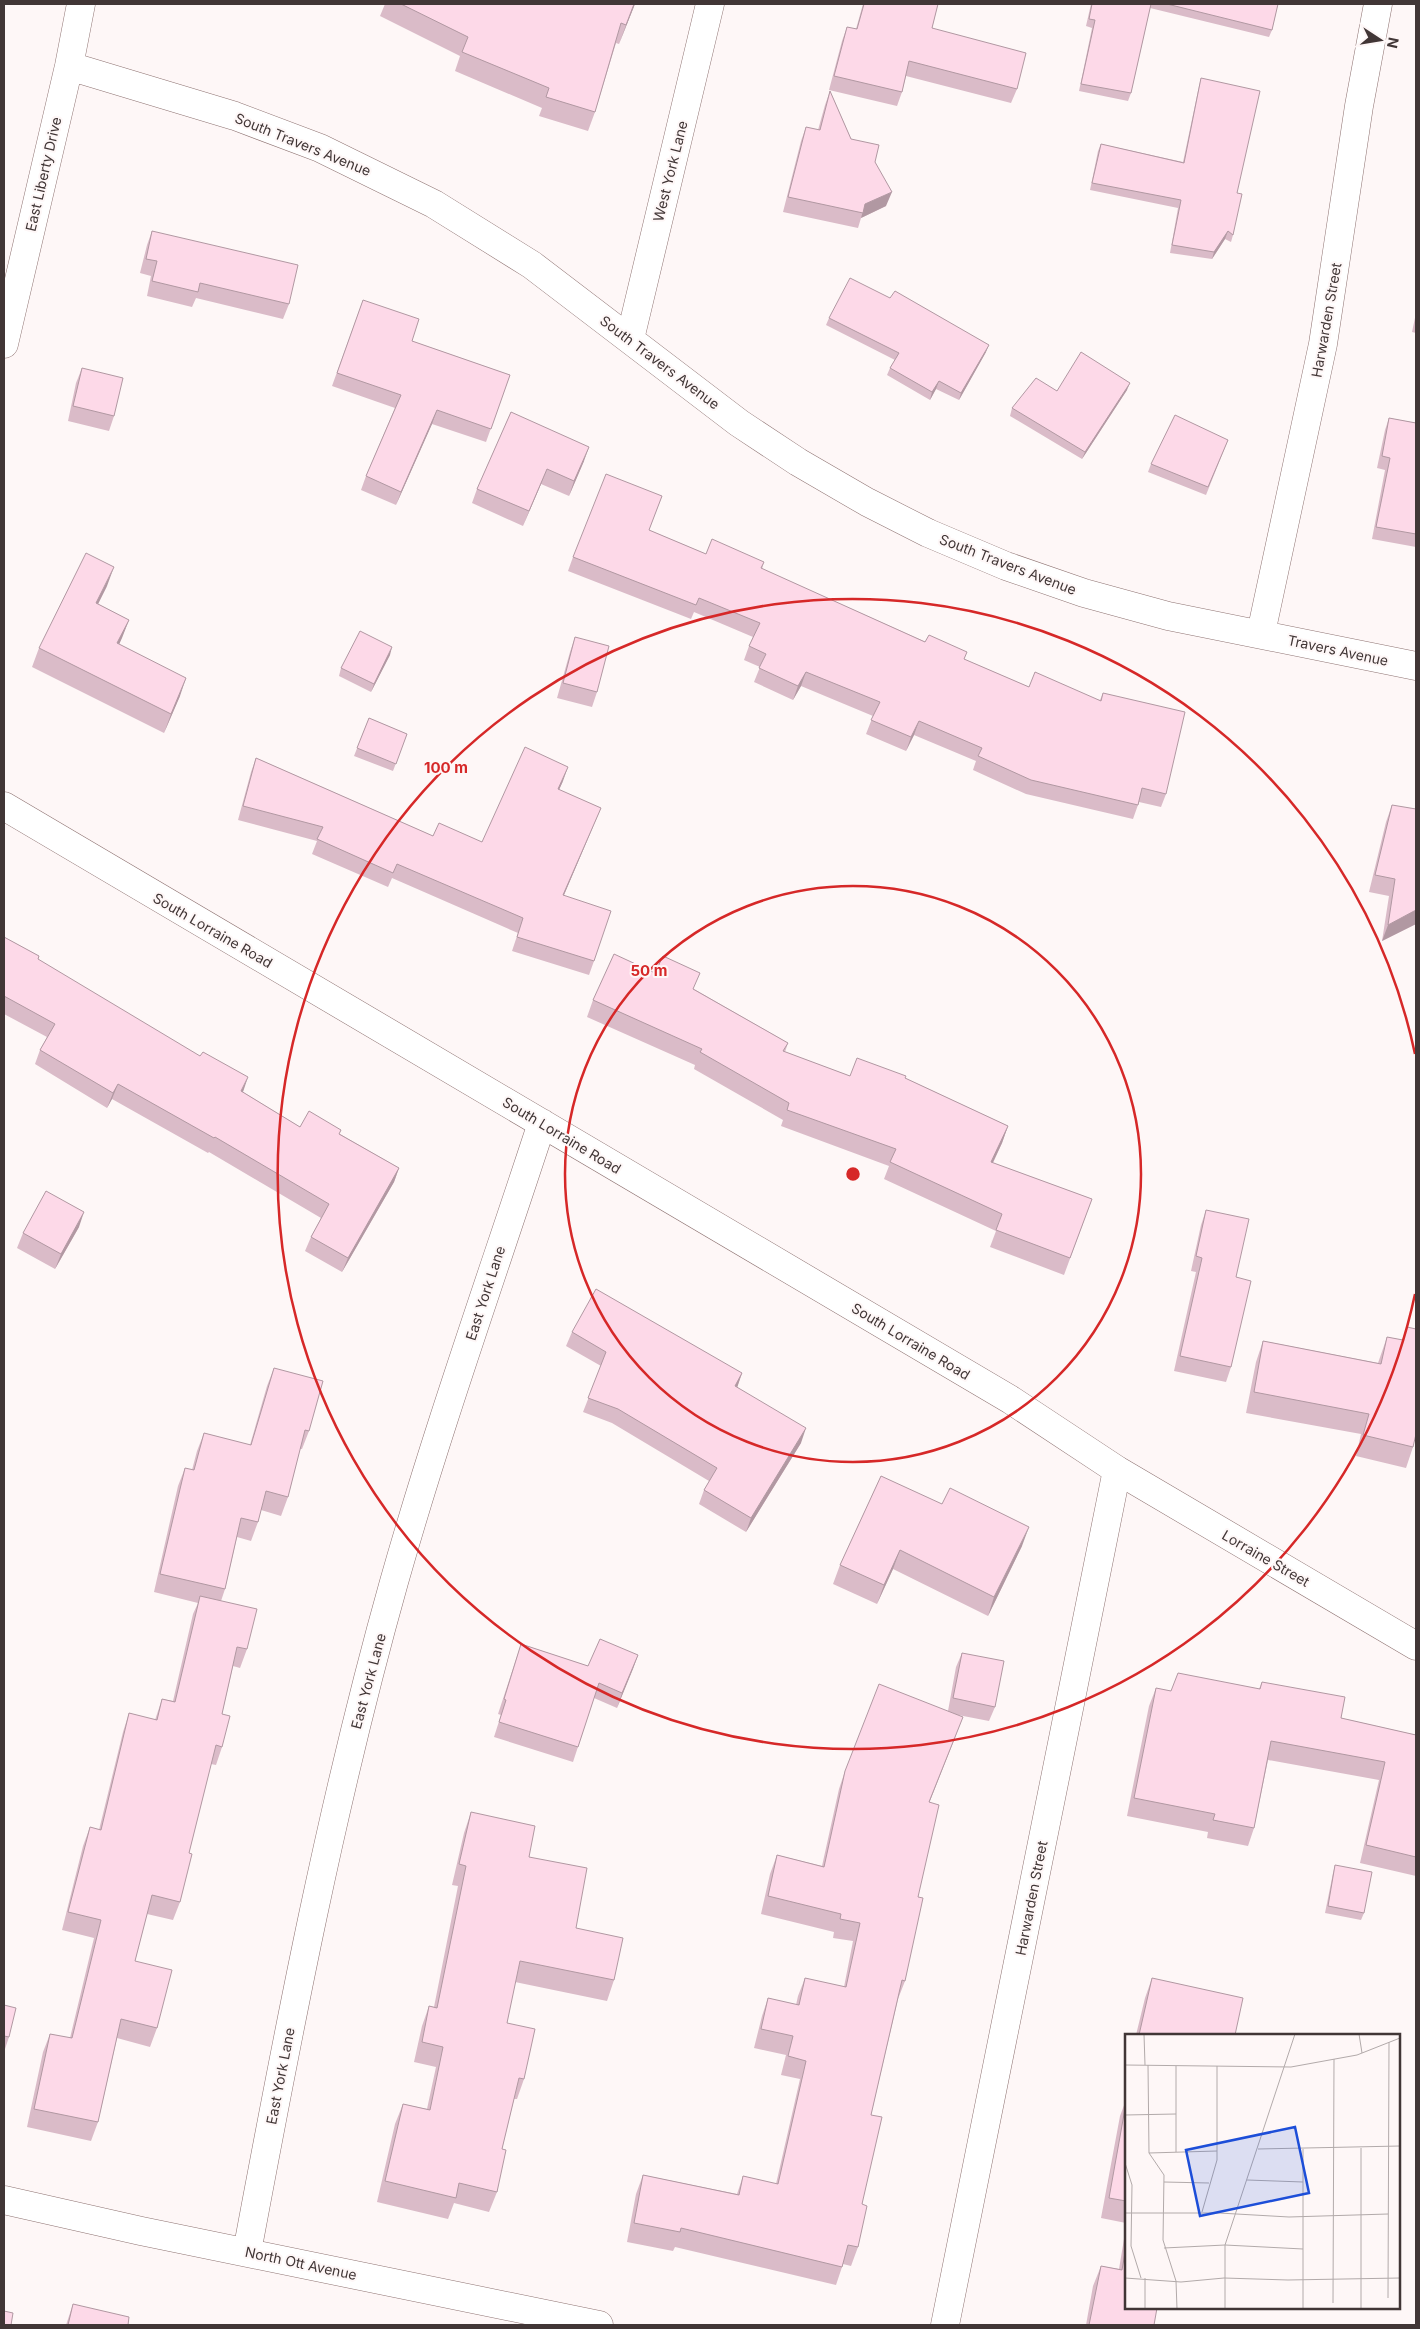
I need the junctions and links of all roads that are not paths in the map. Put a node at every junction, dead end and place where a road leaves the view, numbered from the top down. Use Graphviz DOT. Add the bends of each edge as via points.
graph roads {
  1 [pos="81,4"];
  2 [pos="710,4"];
  3 [pos="1378,4"];
  4 [pos="69,66"];
  5 [pos="630,339"];
  6 [pos="4,344"];
  7 [pos="1260,633"];
  8 [pos="1416,666"];
  9 [pos="4,806"];
  10 [pos="542,1124"];
  11 [pos="1117,1470"];
  12 [pos="1416,1646"];
  13 [pos="4,2200"];
  14 [pos="246,2252"];
  15 [pos="599,2325"];
  16 [pos="945,2325"];
  1 -- 4 [label="street, East Liberty Drive"];
  2 -- 5 [label="street, West York Lane"];
  3 -- 7 [label="street, Harwarden Street" via="1323,344"];
  4 -- 5 [label="street, South Travers Avenue" via="235,116 320,148 376,174 434,204 532,265"];
  4 -- 6 [label="street, East Liberty Drive"];
  5 -- 7 [label="street, South Travers Avenue" via="739,423 791,457 928,533 1006,566 1084,593 1168,616"];
  7 -- 8 [label="street, Travers Avenue"];
  9 -- 10 [label="street, South Lorraine Road"];
  10 -- 11 [label="street, South Lorraine Road" via="1011,1400"];
  10 -- 14 [label="street, East York Lane" via="432,1454 365,1692 295,1992"];
  11 -- 12 [label="street, Lorraine Street"];
  11 -- 16 [label="street, Harwarden Street"];
  13 -- 14 [label="street, North Ott Avenue"];
  14 -- 15 [label="street, North Ott Avenue"];
}
